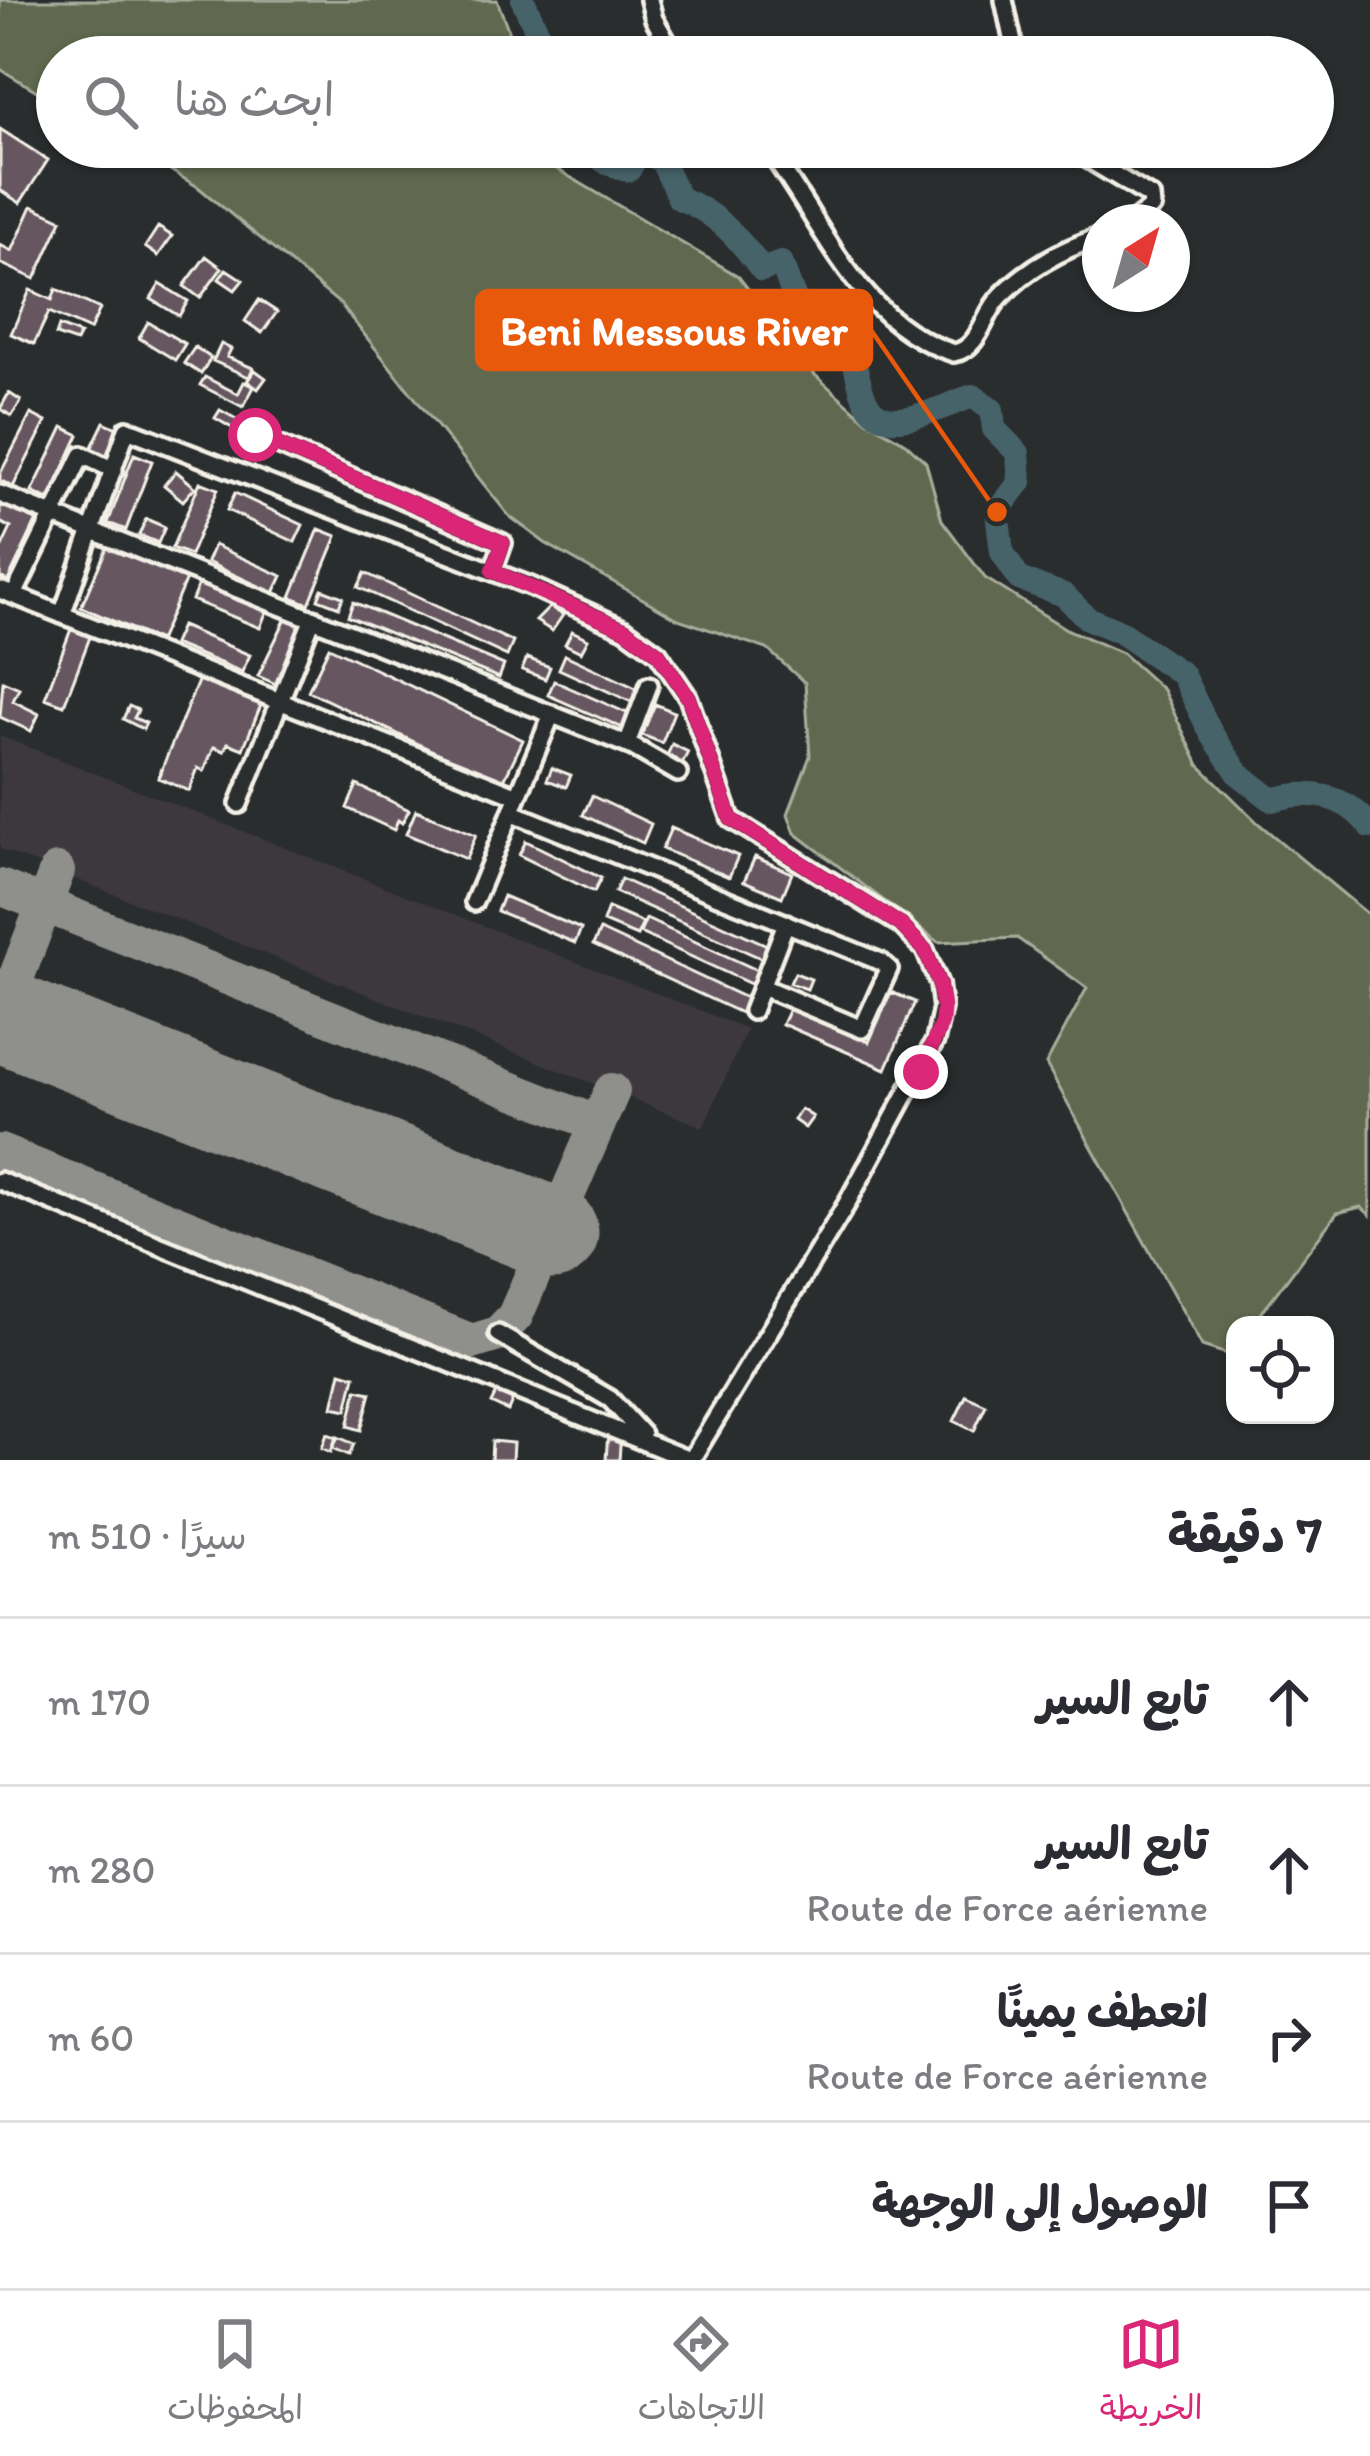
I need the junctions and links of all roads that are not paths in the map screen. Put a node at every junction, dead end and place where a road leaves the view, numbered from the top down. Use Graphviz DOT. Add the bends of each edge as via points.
graph roads {
  1 [pos="650,0"];
  2 [pos="1004,0"];
  3 [pos="664,36"];
  4 [pos="1012,36"];
  5 [pos="781,168"];
  6 [pos="1103,168"];
  7 [pos="1152,204"];
  8 [pos="1082,243"];
  9 [pos="255,435"];
  10 [pos="113,470"];
  11 [pos="0,494"];
  12 [pos="52,515"];
  13 [pos="94,531"];
  14 [pos="493,571"];
  15 [pos="7,593"];
  16 [pos="62,614"];
  17 [pos="313,617"];
  18 [pos="649,685"];
  19 [pos="280,701"];
  20 [pos="552,714"];
  21 [pos="627,745"];
  22 [pos="678,772"];
  23 [pos="239,804"];
  24 [pos="515,804"];
  25 [pos="474,902"];
  26 [pos="786,923"];
  27 [pos="762,986"];
  28 [pos="752,1011"];
  29 [pos="0,1181"];
  30 [pos="498,1334"];
  31 [pos="649,1441"];
  32 [pos="690,1460"];
  1 -- 3 [label="street"];
  2 -- 4 [label="street"];
  5 -- 8 [label="street" via="873,302 954,353 971,346 1010,287"];
  6 -- 7 [label="street"];
  9 -- 14 [label="street" via="503,543"];
  10 -- 12 [label="street" via="82,455"];
  10 -- 13 [label="street"];
  10 -- 14 [label="street" via="127,429"];
  11 -- 12 [label="street"];
  12 -- 13 [label="street"];
  12 -- 15 [label="street"];
  13 -- 16 [label="street"];
  13 -- 17 [label="street"];
  14 -- 32 [label="street" via="625,629 658,653 688,697 731,819 901,925 925,950 939,984 942,1022 921,1072"];
  15 -- 16 [label="street"];
  16 -- 19 [label="street"];
  17 -- 19 [label="street"];
  17 -- 20 [label="street"];
  18 -- 21 [label="street"];
  19 -- 23 [label="street"];
  19 -- 24 [label="street"];
  20 -- 21 [label="street"];
  20 -- 24 [label="street"];
  21 -- 22 [label="street"];
  24 -- 25 [label="street"];
  24 -- 26 [label="street"];
  26 -- 27 [label="street"];
  26 -- 27 [label="street" via="889,969 862,1030"];
  27 -- 28 [label="street"];
  29 -- 31 [label="street"];
  30 -- 31 [label="street" via="610,1399"];
  31 -- 32 [label="street"];
}
